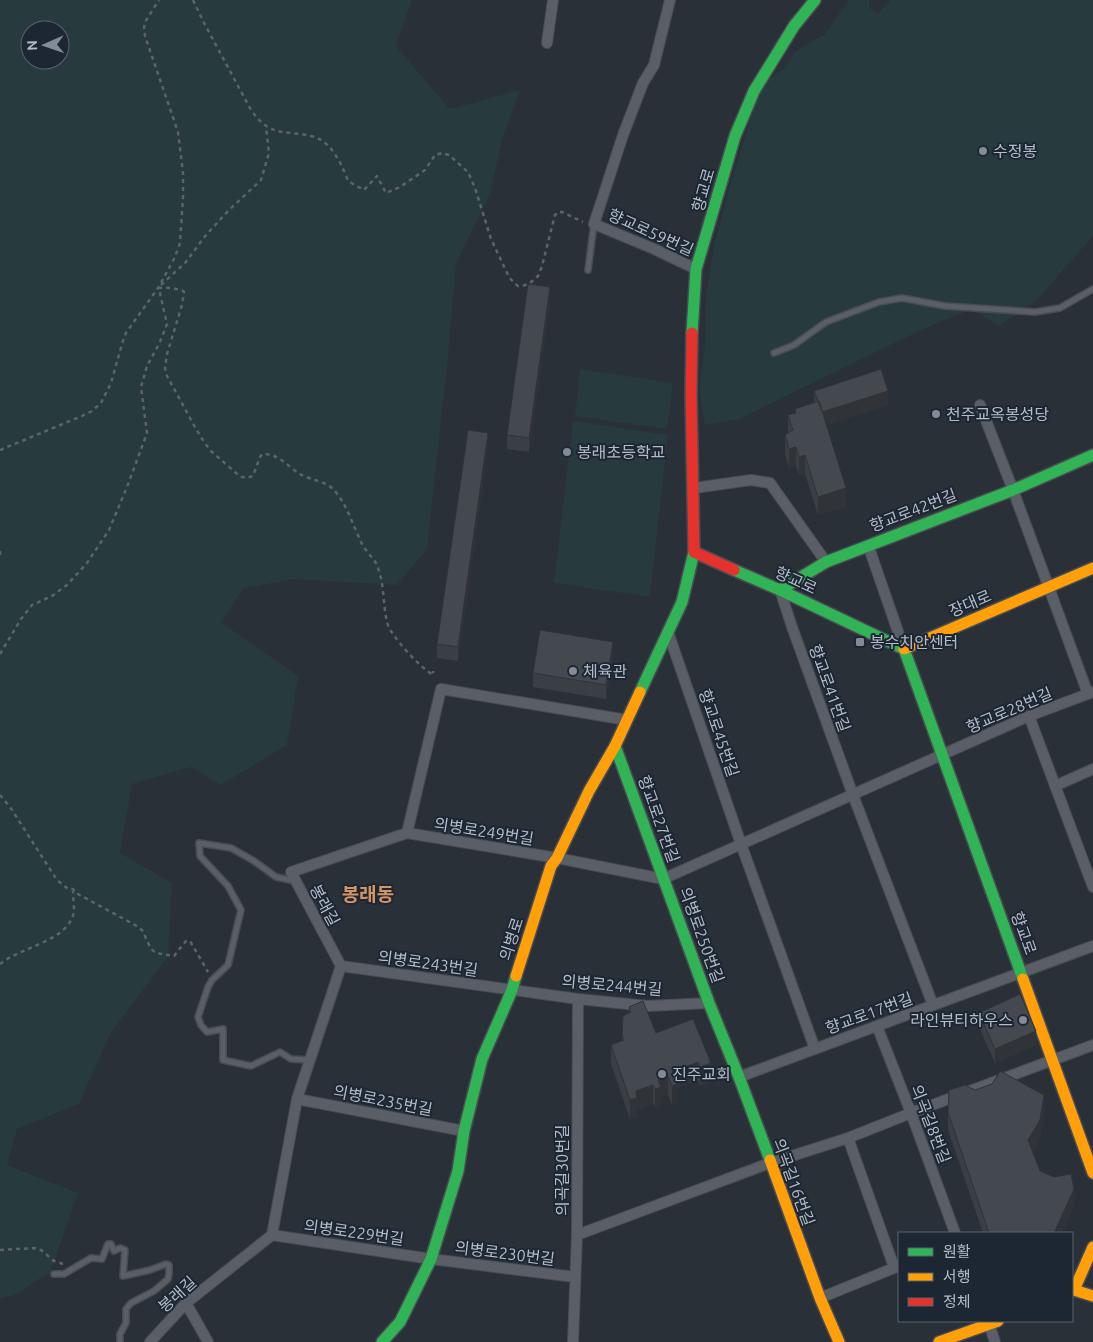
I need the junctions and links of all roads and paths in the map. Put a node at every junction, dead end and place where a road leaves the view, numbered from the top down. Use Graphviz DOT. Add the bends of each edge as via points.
graph roads {
  1 [pos="159,0"];
  2 [pos="193,0"];
  3 [pos="553,0"];
  4 [pos="670,0"];
  5 [pos="815,0"];
  6 [pos="547,43"];
  7 [pos="266,127"];
  8 [pos="594,225"];
  9 [pos="696,269"];
  10 [pos="588,270"];
  11 [pos="158,288"];
  12 [pos="1093,289"];
  13 [pos="774,353"];
  14 [pos="980,405"];
  15 [pos="0,450"];
  16 [pos="1093,455"];
  17 [pos="694,488"];
  18 [pos="1013,490"];
  19 [pos="868,545"];
  20 [pos="0,551"];
  21 [pos="694,552"];
  22 [pos="0,556"];
  23 [pos="826,562"];
  24 [pos="1093,568"];
  25 [pos="1049,587"];
  26 [pos="780,590"];
  27 [pos="668,632"];
  28 [pos="904,649"];
  29 [pos="0,654"];
  30 [pos="433,670"];
  31 [pos="1090,693"];
  32 [pos="1029,716"];
  33 [pos="627,720"];
  34 [pos="615,746"];
  35 [pos="943,755"];
  36 [pos="1093,769"];
  37 [pos="1056,786"];
  38 [pos="0,795"];
  39 [pos="854,795"];
  40 [pos="407,833"];
  41 [pos="742,844"];
  42 [pos="557,858"];
  43 [pos="1090,872"];
  44 [pos="664,879"];
  45 [pos="296,881"];
  46 [pos="1093,886"];
  47 [pos="73,889"];
  48 [pos="1093,946"];
  49 [pos="0,964"];
  50 [pos="341,966"];
  51 [pos="1021,973"];
  52 [pos="212,980"];
  53 [pos="512,990"];
  54 [pos="578,999"];
  55 [pos="709,1003"];
  56 [pos="933,1005"];
  57 [pos="877,1026"];
  58 [pos="1093,1045"];
  59 [pos="815,1049"];
  60 [pos="310,1060"];
  61 [pos="1052,1060"];
  62 [pos="739,1077"];
  63 [pos="297,1099"];
  64 [pos="911,1113"];
  65 [pos="464,1131"];
  66 [pos="848,1138"];
  67 [pos="1090,1154"];
  68 [pos="770,1163"];
  69 [pos="1093,1173"];
  70 [pos="955,1232"];
  71 [pos="272,1235"];
  72 [pos="577,1235"];
  73 [pos="1093,1247"];
  74 [pos="0,1250"];
  75 [pos="431,1259"];
  76 [pos="897,1267"];
  77 [pos="74,1268"];
  78 [pos="54,1274"];
  79 [pos="575,1277"];
  80 [pos="1093,1284"];
  81 [pos="1073,1291"];
  82 [pos="1093,1296"];
  83 [pos="820,1298"];
  84 [pos="186,1304"];
  85 [pos="992,1322"];
  86 [pos="120,1342"];
  87 [pos="150,1342"];
  88 [pos="208,1342"];
  89 [pos="382,1342"];
  90 [pos="574,1342"];
  91 [pos="839,1342"];
  92 [pos="939,1342"];
  93 [pos="995,1342"];
  1 -- 11 [label="path" via="145,22 145,36 178,132 183,174 180,243"];
  2 -- 7 [label="path" via="250,110"];
  3 -- 6 [label="street"];
  4 -- 8 [label="street" via="654,65 623,135"];
  5 -- 9 [label="street, 향교로" via="794,26 754,91 736,136"];
  7 -- 8 [label="path" via="322,140 329,146 348,180 364,190 378,176 386,193 425,170 435,155 449,155 471,177 491,240 509,277 518,286 528,284 538,276 558,212"];
  7 -- 11 [label="path" via="269,153 262,180 228,211 185,263"];
  8 -- 9 [label="street, 향교로59번길" via="654,248"];
  8 -- 10 [label="lane"];
  9 -- 17 [label="street, 향교로" via="691,419"];
  11 -- 15 [label="path" via="126,333 111,383 100,403 82,416"];
  11 -- 29 [label="path" via="167,324 141,387 146,433 109,530 88,563 67,585 32,605"];
  11 -- 30 [label="path" via="184,292 165,368 204,442 242,477 253,476 262,454 268,454 334,490 378,566 390,630 433,675"];
  12 -- 13 [label="lane" via="1060,308 1035,312 945,306 902,298 879,302 826,322 794,345"];
  14 -- 18 [label="street"];
  16 -- 18 [label="street, 향교로42번길"];
  17 -- 21 [label="street, 향교로"];
  17 -- 23 [label="street" via="751,480 770,483"];
  18 -- 19 [label="street, 향교로42번길"];
  18 -- 25 [label="street"];
  19 -- 23 [label="street, 향교로42번길"];
  19 -- 28 [label="street"];
  20 -- 22 [label="path"];
  21 -- 26 [label="street, 향교로"];
  21 -- 27 [label="street, 의병로" via="682,602"];
  23 -- 26 [label="street, 향교로42번길"];
  24 -- 25 [label="street, 장대로"];
  25 -- 28 [label="street, 장대로"];
  25 -- 31 [label="street"];
  26 -- 28 [label="street, 향교로"];
  26 -- 39 [label="street, 향교로41번길"];
  27 -- 33 [label="street, 의병로"];
  27 -- 41 [label="street, 향교로45번길"];
  28 -- 35 [label="street, 향교로"];
  31 -- 32 [label="street, 향교로28번길"];
  32 -- 35 [label="street, 향교로28번길"];
  32 -- 37 [label="street"];
  33 -- 34 [label="street, 의병로"];
  33 -- 40 [label="street" via="441,689"];
  34 -- 42 [label="street, 의병로" via="588,791"];
  34 -- 44 [label="street, 향교로27번길"];
  35 -- 39 [label="street, 향교로27번길"];
  35 -- 51 [label="street, 향교로"];
  36 -- 37 [label="street"];
  37 -- 43 [label="street"];
  38 -- 47 [label="path" via="57,880"];
  39 -- 41 [label="street, 향교로27번길"];
  39 -- 56 [label="street, 향교로17번길"];
  40 -- 42 [label="street, 의병로249번길"];
  40 -- 45 [label="street, 봉래길" via="291,872"];
  41 -- 44 [label="street, 향교로27번길"];
  41 -- 59 [label="street, 향교로17번길"];
  42 -- 44 [label="street, 의병로250번길"];
  42 -- 53 [label="street, 의병로" via="551,866"];
  43 -- 46 [label="street"];
  44 -- 55 [label="street, 의병로250번길"];
  45 -- 50 [label="street, 봉래길"];
  45 -- 52 [label="lane" via="276,877 231,848 199,843 200,856 228,886 241,910 228,965"];
  47 -- 49 [label="path" via="74,912 66,927 47,941"];
  47 -- 52 [label="path" via="142,930 156,954 174,956 186,941 190,942"];
  48 -- 51 [label="street, 향교로17번길"];
  50 -- 53 [label="street, 의병로243번길"];
  50 -- 60 [label="street"];
  51 -- 56 [label="street, 향교로17번길"];
  51 -- 61 [label="street, 향교로"];
  52 -- 60 [label="lane" via="198,1017 207,1032 224,1029 223,1060 251,1066 280,1052 292,1059"];
  53 -- 54 [label="street, 의병로244번길"];
  53 -- 65 [label="street, 의병로" via="482,1059"];
  54 -- 55 [label="street, 의병로244번길" via="648,1006"];
  54 -- 72 [label="street, 의곡길30번길"];
  55 -- 62 [label="street, 의병로250번길"];
  56 -- 57 [label="street, 향교로17번길"];
  57 -- 59 [label="street, 향교로17번길"];
  57 -- 64 [label="street, 의곡길8번길"];
  58 -- 61 [label="street"];
  59 -- 62 [label="street, 향교로17번길"];
  60 -- 63 [label="street"];
  61 -- 64 [label="street"];
  61 -- 67 [label="street, 향교로"];
  62 -- 68 [label="street, 의곡길16번길"];
  63 -- 65 [label="street, 의병로235번길"];
  63 -- 71 [label="street"];
  64 -- 66 [label="street"];
  64 -- 70 [label="street, 의곡길8번길"];
  65 -- 75 [label="street, 의병로" via="458,1171"];
  66 -- 68 [label="street"];
  66 -- 76 [label="street"];
  67 -- 69 [label="street, 향교로"];
  68 -- 72 [label="street"];
  68 -- 83 [label="street, 의곡길16번길"];
  71 -- 75 [label="street, 의병로229번길"];
  71 -- 84 [label="street, 봉래길"];
  72 -- 79 [label="street, 의곡길30번길"];
  73 -- 81 [label="street"];
  74 -- 77 [label="path" via="35,1248 54,1261"];
  75 -- 79 [label="street, 의병로230번길"];
  75 -- 89 [label="street, 의병로" via="400,1322"];
  76 -- 83 [label="street"];
  77 -- 78 [label="lane" via="64,1274"];
  77 -- 86 [label="lane" via="91,1258 102,1259 108,1244 114,1251 125,1250 123,1276 169,1265 168,1279 126,1309 126,1323"];
  79 -- 90 [label="street, 의곡길30번길"];
  80 -- 81 [label="street"];
  81 -- 82 [label="street"];
  83 -- 91 [label="street, 의곡길16번길"];
  84 -- 87 [label="street, 봉래길"];
  84 -- 88 [label="street"];
  85 -- 92 [label="street"];
  85 -- 93 [label="street"];
}
